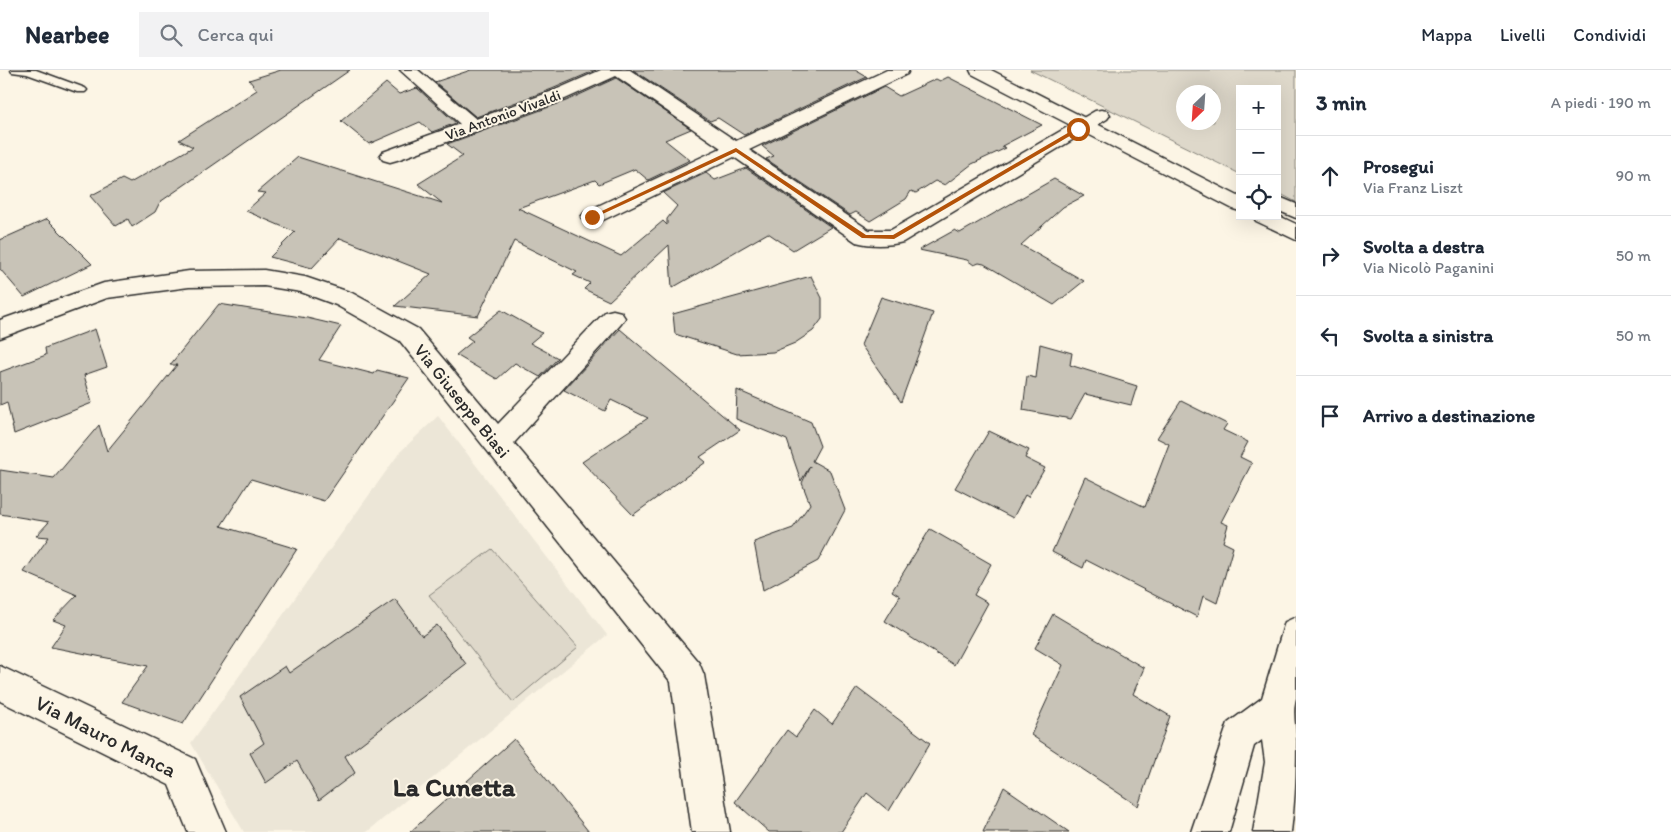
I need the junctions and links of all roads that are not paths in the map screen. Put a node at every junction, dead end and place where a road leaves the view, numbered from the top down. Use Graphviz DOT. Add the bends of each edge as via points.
graph roads {
  1 [pos="408,70"];
  2 [pos="617,70"];
  3 [pos="901,70"];
  4 [pos="978,70"];
  5 [pos="1013,70"];
  6 [pos="13,71"];
  7 [pos="82,90"];
  8 [pos="1101,115"];
  9 [pos="1084,125"];
  10 [pos="473,126"];
  11 [pos="1162,145"];
  12 [pos="736,150"];
  13 [pos="390,156"];
  14 [pos="1236,203"];
  15 [pos="1281,204"];
  16 [pos="1296,212"];
  17 [pos="592,217"];
  18 [pos="1270,220"];
  19 [pos="1296,233"];
  20 [pos="613,318"];
  21 [pos="0,329"];
  22 [pos="497,443"];
  23 [pos="1296,633"];
  24 [pos="0,683"];
  25 [pos="1276,709"];
  26 [pos="207,832"];
  27 [pos="711,832"];
  28 [pos="1210,832"];
  29 [pos="1272,832"];
  1 -- 10 [label="street"];
  2 -- 10 [label="street, Via Antonio Vivaldi"];
  2 -- 12 [label="street"];
  3 -- 12 [label="street"];
  4 -- 9 [label="street"];
  5 -- 8 [label="street"];
  6 -- 7 [label="lane" via="29,71"];
  8 -- 9 [label="street"];
  8 -- 11 [label="street"];
  9 -- 12 [label="street" via="894,237 864,237"];
  9 -- 14 [label="street"];
  10 -- 13 [label="street, Via Antonio Vivaldi"];
  12 -- 17 [label="street"];
  15 -- 16 [label="street"];
  18 -- 19 [label="street"];
  20 -- 22 [label="street"];
  21 -- 22 [label="street, Via Giuseppe Biasi" via="104,291 189,279 264,278 305,285 344,299 409,335"];
  22 -- 27 [label="street, Via Giuseppe Biasi" via="687,675"];
  23 -- 25 [label="street"];
  24 -- 26 [label="street, Via Mauro Manca" via="182,772"];
  25 -- 28 [label="street" via="1240,735"];
  25 -- 29 [label="street" via="1283,762"];
}
